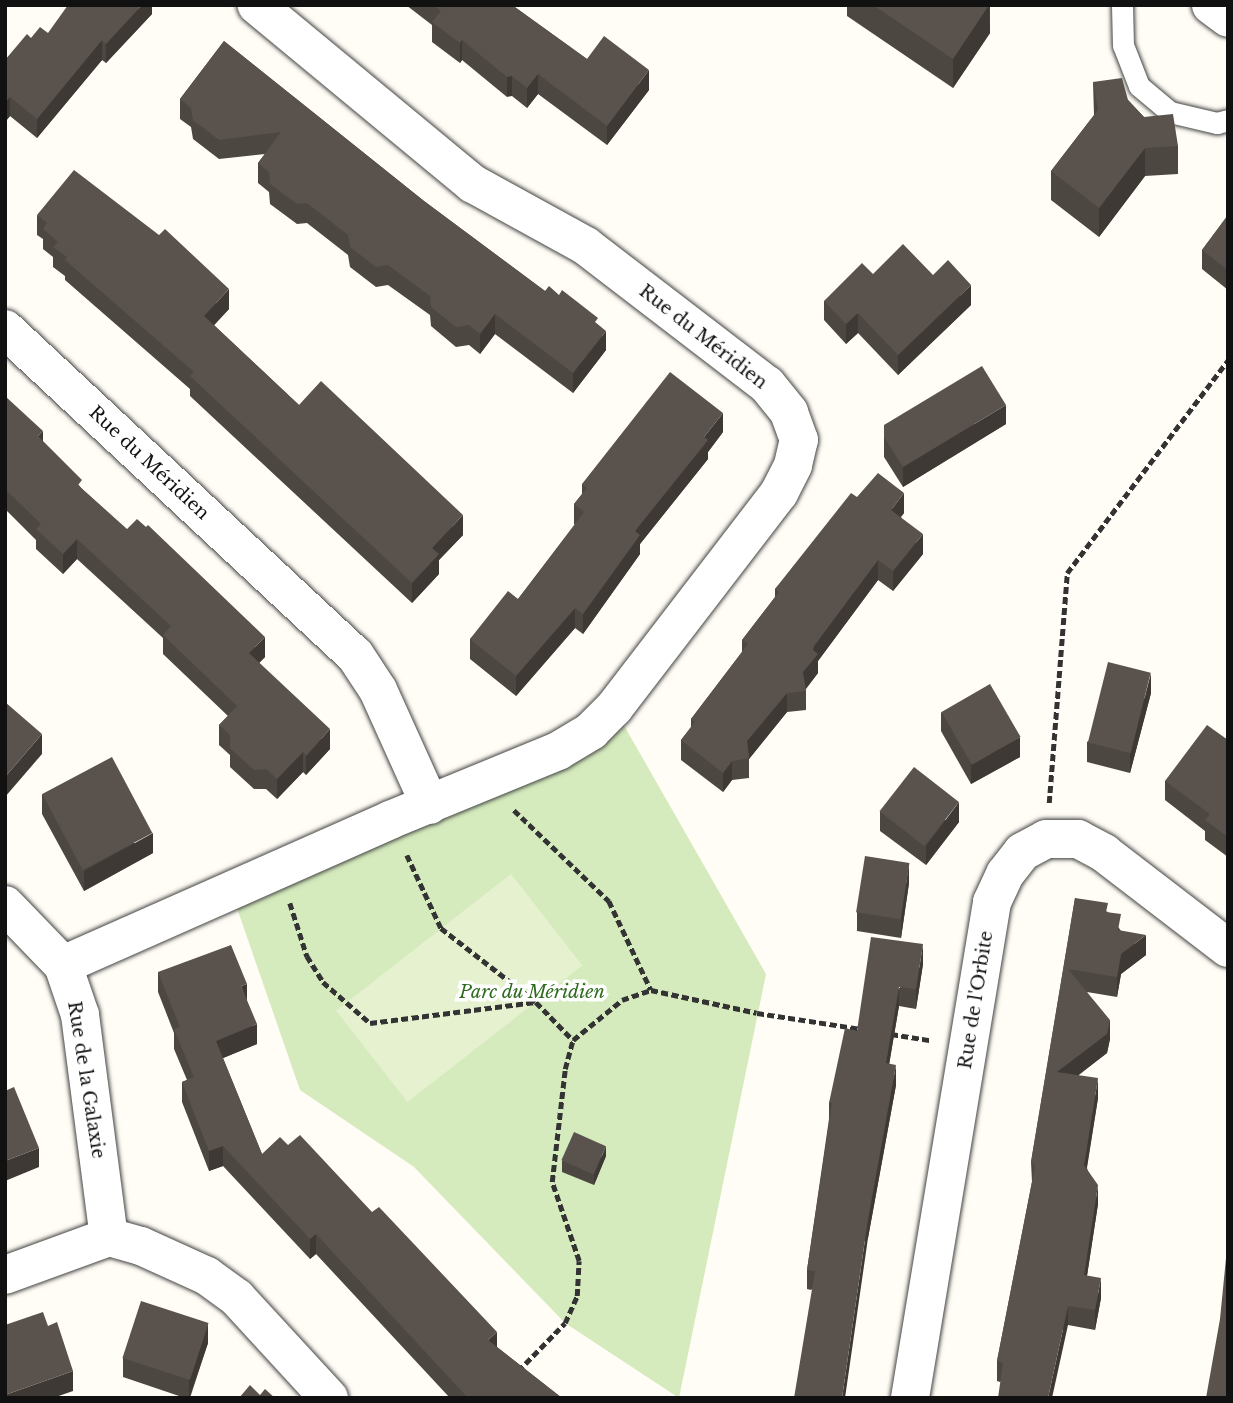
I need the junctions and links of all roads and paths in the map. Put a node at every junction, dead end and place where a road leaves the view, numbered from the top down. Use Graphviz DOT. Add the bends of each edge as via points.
graph roads {
  1 [pos="257,5"];
  2 [pos="1122,5"];
  3 [pos="1211,5"];
  4 [pos="1228,18"];
  5 [pos="1228,120"];
  6 [pos="5,329"];
  7 [pos="1228,360"];
  8 [pos="485,782"];
  9 [pos="430,805"];
  10 [pos="390,820"];
  11 [pos="1046,839"];
  12 [pos="279,869"];
  13 [pos="5,905"];
  14 [pos="1228,948"];
  15 [pos="63,965"];
  16 [pos="650,990"];
  17 [pos="536,1002"];
  18 [pos="863,1029"];
  19 [pos="890,1034"];
  20 [pos="573,1040"];
  21 [pos="969,1046"];
  22 [pos="109,1237"];
  23 [pos="5,1275"];
  24 [pos="510,1379"];
  25 [pos="329,1398"];
  26 [pos="910,1398"];
  1 -- 8 [label="street, Rue du Méridien" via="473,184 586,246 767,385 789,412 799,440 779,493 614,708 591,731 558,751"];
  2 -- 5 [label="lane" via="1123,45 1139,86 1170,112 1217,123"];
  3 -- 4 [label="street"];
  6 -- 9 [label="street, Rue du Méridien" via="355,655 378,690"];
  7 -- 11 [label="path" via="1067,573"];
  8 -- 9 [label="street, Rue du Méridien"];
  8 -- 16 [label="path" via="609,901"];
  9 -- 10 [label="street, Rue du Méridien"];
  10 -- 12 [label="street, Rue du Méridien"];
  10 -- 17 [label="path" via="441,929"];
  11 -- 14 [label="street" via="1078,839 1104,853"];
  11 -- 21 [label="street, Rue de l'Orbite" via="1021,852 992,902"];
  12 -- 15 [label="street, Rue du Méridien"];
  12 -- 17 [label="path" via="307,956 323,982 370,1023"];
  13 -- 15 [label="street, Rue de la Galaxie"];
  15 -- 22 [label="street, Rue de la Galaxie" via="80,1015"];
  16 -- 18 [label="path"];
  16 -- 20 [label="path" via="622,1000"];
  17 -- 20 [label="path"];
  19 -- 21 [label="path"];
  20 -- 24 [label="path" via="565,1069 552,1182 579,1261 577,1296 565,1322"];
  21 -- 26 [label="street, Rue de l'Orbite"];
  22 -- 23 [label="street"];
  22 -- 25 [label="street" via="207,1276 237,1298"];
}
